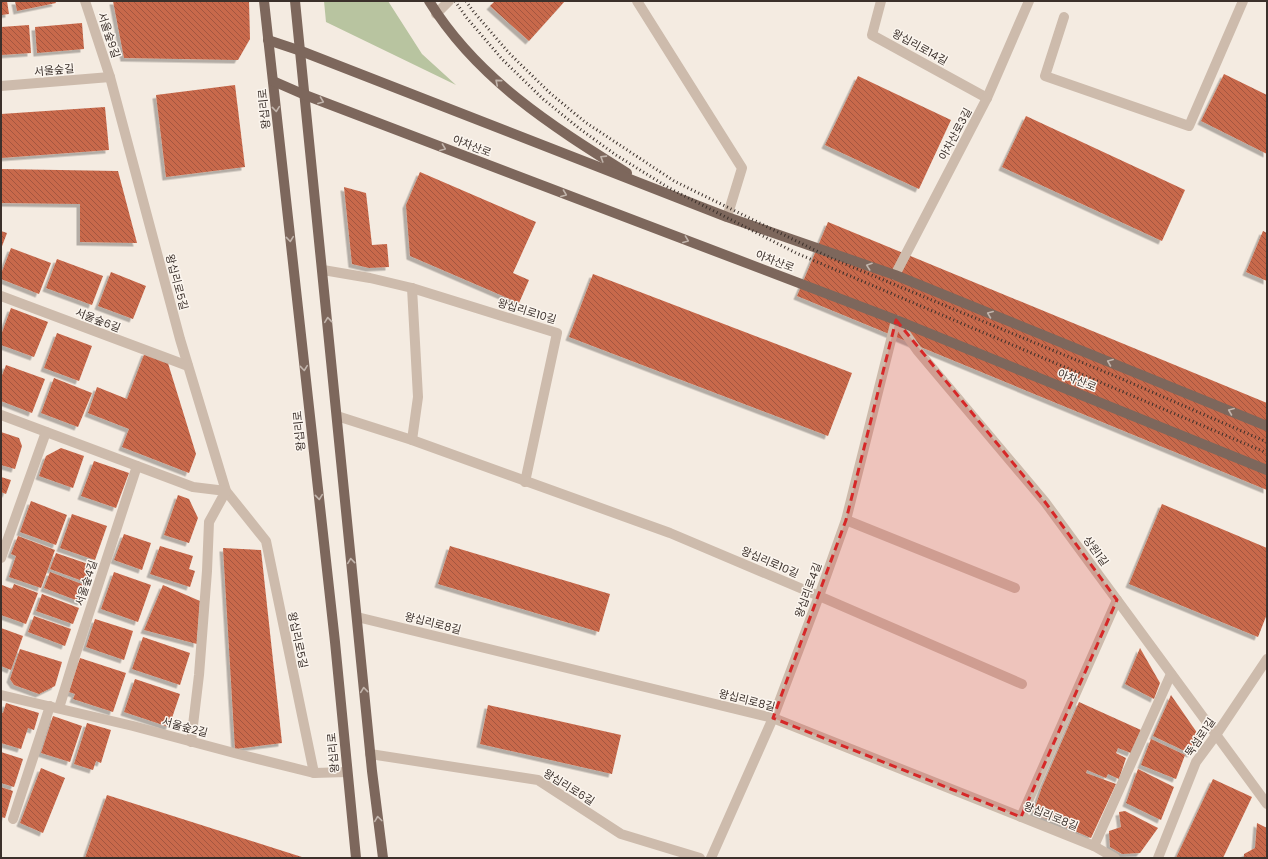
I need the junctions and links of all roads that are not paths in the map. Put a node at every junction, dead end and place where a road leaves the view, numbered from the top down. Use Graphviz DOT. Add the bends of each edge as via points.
graph roads {
  1 [pos="85,1"];
  2 [pos="264,1"];
  3 [pos="296,1"];
  4 [pos="429,1"];
  5 [pos="449,1"];
  6 [pos="637,1"];
  7 [pos="881,1"];
  8 [pos="1029,1"];
  9 [pos="1243,1"];
  10 [pos="436,14"];
  11 [pos="1064,17"];
  12 [pos="268,40"];
  13 [pos="300,51"];
  14 [pos="110,77"];
  15 [pos="272,81"];
  16 [pos="1,86"];
  17 [pos="305,95"];
  18 [pos="987,98"];
  19 [pos="648,186"];
  20 [pos="727,216"];
  21 [pos="323,270"];
  22 [pos="895,275"];
  23 [pos="412,288"];
  24 [pos="1,296"];
  25 [pos="896,320"];
  26 [pos="188,366"];
  27 [pos="1,415"];
  28 [pos="337,416"];
  29 [pos="1267,426"];
  30 [pos="46,432"];
  31 [pos="412,440"];
  32 [pos="137,466"];
  33 [pos="1267,470"];
  34 [pos="525,482"];
  35 [pos="226,491"];
  36 [pos="846,520"];
  37 [pos="1,558"];
  38 [pos="1015,588"];
  39 [pos="819,596"];
  40 [pos="1117,600"];
  41 [pos="357,617"];
  42 [pos="1267,659"];
  43 [pos="1172,674"];
  44 [pos="1022,684"];
  45 [pos="1,695"];
  46 [pos="54,707"];
  47 [pos="773,718"];
  48 [pos="1216,735"];
  49 [pos="191,742"];
  50 [pos="370,754"];
  51 [pos="347,772"];
  52 [pos="314,773"];
  53 [pos="1267,804"];
  54 [pos="1021,817"];
  55 [pos="13,819"];
  56 [pos="1094,846"];
  57 [pos="356,858"];
  58 [pos="383,858"];
  59 [pos="700,858"];
  60 [pos="711,858"];
  61 [pos="1115,858"];
  62 [pos="1158,858"];
  1 -- 14 [label="street, 서울숲9길"];
  2 -- 12 [label="main road, 왕십리로"];
  3 -- 13 [label="main road"];
  4 -- 10 [label="main road"];
  5 -- 10 [label="street"];
  6 -- 20 [label="street" via="742,168"];
  7 -- 18 [label="street, 왕십리로14길" via="872,35"];
  8 -- 18 [label="street, 아차산로3길"];
  9 -- 11 [label="street" via="1189,126 1046,76"];
  19 -- 10 [label="main road, one-way" via="539,116 493,78 458,43"];
  12 -- 13 [label="main road"];
  12 -- 15 [label="main road, 왕십리로"];
  13 -- 17 [label="main road"];
  13 -- 19 [label="main road"];
  14 -- 16 [label="street, 서울숲길"];
  14 -- 26 [label="street, 왕십리로5길"];
  15 -- 17 [label="main road, 아차산로"];
  15 -- 51 [label="main road, 왕십리로, one-way" via="335,642"];
  17 -- 21 [label="main road"];
  17 -- 25 [label="main road, 아차산로, one-way"];
  18 -- 22 [label="street, 아차산로3길"];
  19 -- 20 [label="main road"];
  22 -- 20 [label="main road, one-way"];
  21 -- 23 [label="street, 왕십리로10길"];
  28 -- 21 [label="main road, one-way"];
  29 -- 22 [label="main road, one-way"];
  23 -- 31 [label="street" via="418,397"];
  23 -- 34 [label="street, 왕십리로10길" via="557,333"];
  24 -- 26 [label="street, 서울숲6길"];
  25 -- 33 [label="main road, 아차산로"];
  25 -- 36 [label="street, 왕십리로4길"];
  25 -- 40 [label="street, 상원1길" via="917,350 1046,502"];
  26 -- 35 [label="street, 왕십리로5길"];
  27 -- 30 [label="street"];
  28 -- 31 [label="street, 왕십리로10길"];
  41 -- 28 [label="main road, one-way"];
  30 -- 32 [label="street"];
  30 -- 37 [label="street"];
  31 -- 34 [label="street, 왕십리로10길"];
  32 -- 35 [label="street" via="193,486"];
  32 -- 46 [label="street, 서울숲4길" via="74,656"];
  34 -- 39 [label="street, 왕십리로10길" via="670,533"];
  35 -- 49 [label="street" via="209,522 199,675"];
  35 -- 52 [label="street, 왕십리로5길" via="266,541"];
  36 -- 38 [label="street"];
  36 -- 39 [label="street, 왕십리로4길"];
  39 -- 44 [label="street, 왕십리로10길"];
  39 -- 47 [label="street, 왕십리로4길"];
  40 -- 43 [label="street, 상원1길"];
  40 -- 54 [label="street"];
  41 -- 47 [label="street, 왕십리로8길"];
  50 -- 41 [label="main road, one-way"];
  42 -- 48 [label="street, 뚝섬로1길"];
  43 -- 48 [label="street, 상원1길"];
  43 -- 56 [label="street"];
  45 -- 46 [label="street, 서울숲2길"];
  46 -- 49 [label="street, 서울숲2길"];
  46 -- 55 [label="street"];
  47 -- 54 [label="street, 왕십리로8길"];
  47 -- 60 [label="street, 왕십리로4길"];
  48 -- 53 [label="street, 상원1길"];
  48 -- 62 [label="street, 뚝섬로1길" via="1196,762"];
  49 -- 52 [label="street, 서울숲2길"];
  58 -- 50 [label="main road, one-way"];
  50 -- 59 [label="street, 왕십리로6길" via="538,780 621,834"];
  51 -- 52 [label="street"];
  51 -- 57 [label="main road, 왕십리로"];
  54 -- 56 [label="street, 왕십리로8길"];
  56 -- 61 [label="street, 왕십리로8길"];
}
